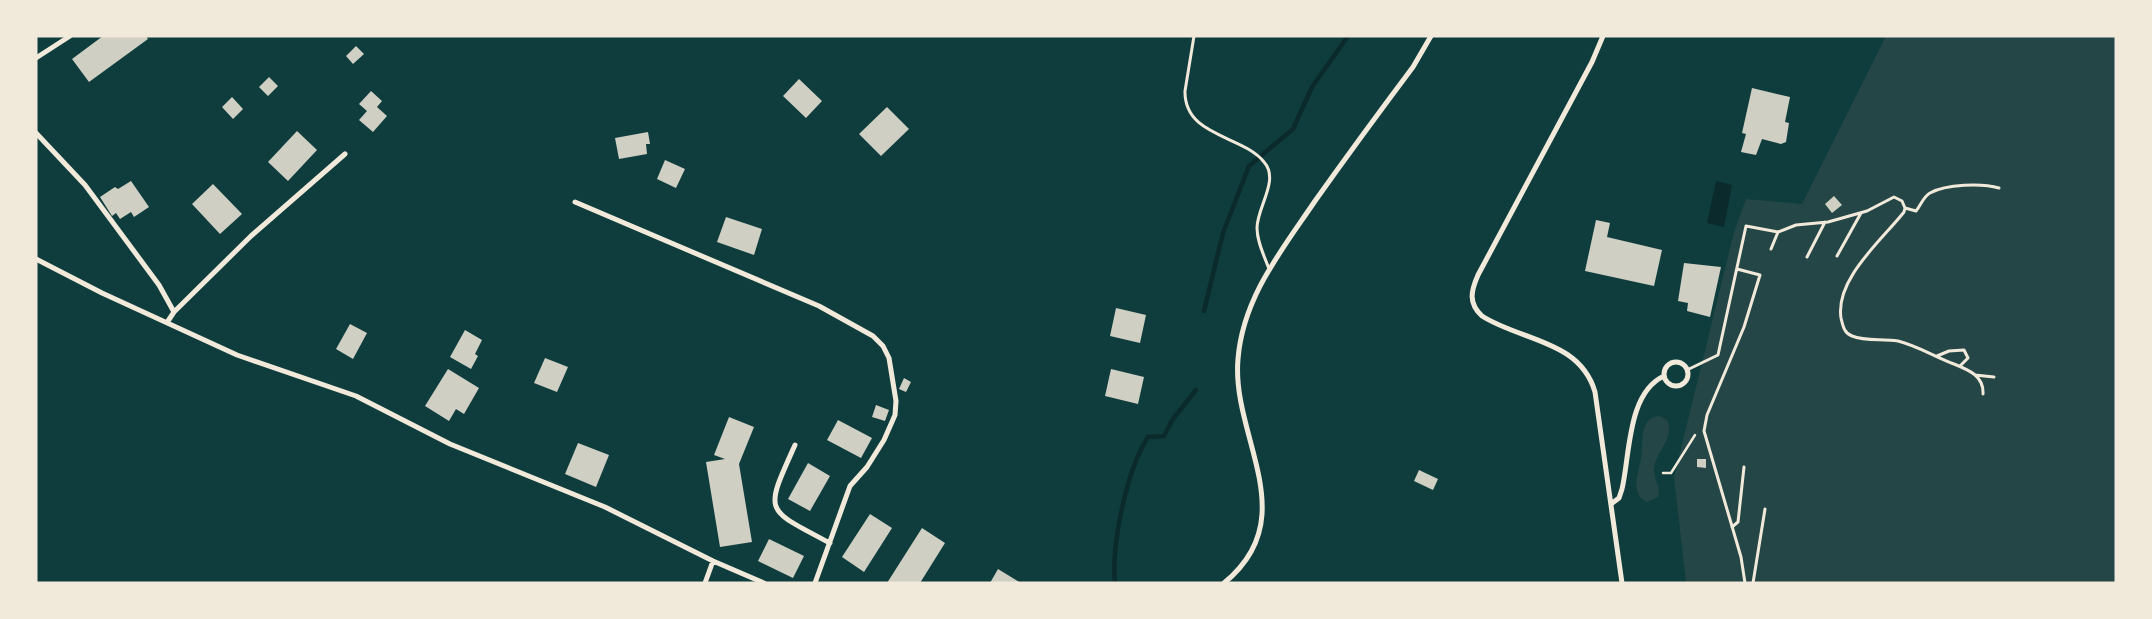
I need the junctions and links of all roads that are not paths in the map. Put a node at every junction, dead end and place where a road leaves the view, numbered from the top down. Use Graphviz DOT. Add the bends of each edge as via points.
graph roads {
  1 [pos="70,36"];
  2 [pos="1194,36"];
  3 [pos="1432,36"];
  4 [pos="1604,36"];
  5 [pos="36,58"];
  6 [pos="36,133"];
  7 [pos="344,154"];
  8 [pos="1999,188"];
  9 [pos="575,202"];
  10 [pos="1905,208"];
  11 [pos="1861,213"];
  12 [pos="1825,222"];
  13 [pos="1778,232"];
  14 [pos="1771,248"];
  15 [pos="1837,256"];
  16 [pos="1806,257"];
  17 [pos="36,259"];
  18 [pos="1269,268"];
  19 [pos="1737,268"];
  20 [pos="174,312"];
  21 [pos="168,322"];
  22 [pos="1937,356"];
  23 [pos="1959,366"];
  24 [pos="1687,370"];
  25 [pos="1975,375"];
  26 [pos="1664,376"];
  27 [pos="1994,377"];
  28 [pos="1983,394"];
  29 [pos="795,446"];
  30 [pos="1744,467"];
  31 [pos="1611,504"];
  32 [pos="1765,509"];
  33 [pos="1732,527"];
  34 [pos="830,542"];
  35 [pos="713,561"];
  36 [pos="705,583"];
  37 [pos="764,583"];
  38 [pos="815,583"];
  39 [pos="1224,583"];
  40 [pos="1622,583"];
  41 [pos="1745,583"];
  42 [pos="1753,583"];
  1 -- 5 [label="street"];
  2 -- 18 [label="lane" via="1185,91 1186,105 1205,127 1254,153 1268,168 1270,180 1259,212 1258,234"];
  3 -- 18 [label="street"];
  4 -- 31 [label="street" via="1478,275 1471,295 1482,316 1559,350 1589,373 1595,392"];
  6 -- 20 [label="street" via="85,185 159,284"];
  7 -- 20 [label="street" via="251,236"];
  8 -- 10 [label="lane" via="1980,184 1940,189 1927,195 1916,211"];
  9 -- 34 [label="street" via="819,306 873,336 884,346 896,401 894,415 884,440 850,486"];
  10 -- 11 [label="lane" via="1902,200 1894,197"];
  10 -- 22 [label="lane" via="1852,277 1840,305 1842,326 1845,332 1856,338 1898,341"];
  11 -- 12 [label="lane"];
  11 -- 15 [label="lane"];
  12 -- 13 [label="lane" via="1796,225"];
  12 -- 16 [label="lane"];
  13 -- 14 [label="lane"];
  13 -- 19 [label="lane" via="1746,226"];
  17 -- 21 [label="street"];
  18 -- 39 [label="street" via="1249,311 1238,364 1240,402 1260,478 1262,521 1250,551"];
  19 -- 24 [label="lane" via="1718,355"];
  19 -- 33 [label="lane" via="1760,275 1744,327 1704,431"];
  20 -- 21 [label="street"];
  21 -- 35 [label="street" via="249,360 356,396 450,444 605,507"];
  22 -- 23 [label="lane"];
  22 -- 23 [label="lane" via="1964,350 1968,358"];
  23 -- 25 [label="lane"];
  24 -- 26 [label="street" via="1682,364 1671,363 1665,368"];
  24 -- 26 [label="street" via="1686,381 1679,385 1668,383"];
  25 -- 27 [label="lane"];
  25 -- 28 [label="lane" via="1983,386"];
  26 -- 31 [label="street" via="1649,389 1631,426 1622,489 1619,498"];
  29 -- 34 [label="street" via="777,486 774,503 782,517"];
  30 -- 33 [label="lane" via="1738,522"];
  31 -- 40 [label="street"];
  32 -- 42 [label="lane"];
  33 -- 41 [label="lane"];
  34 -- 38 [label="street"];
  35 -- 36 [label="street"];
  35 -- 37 [label="street"];
}
